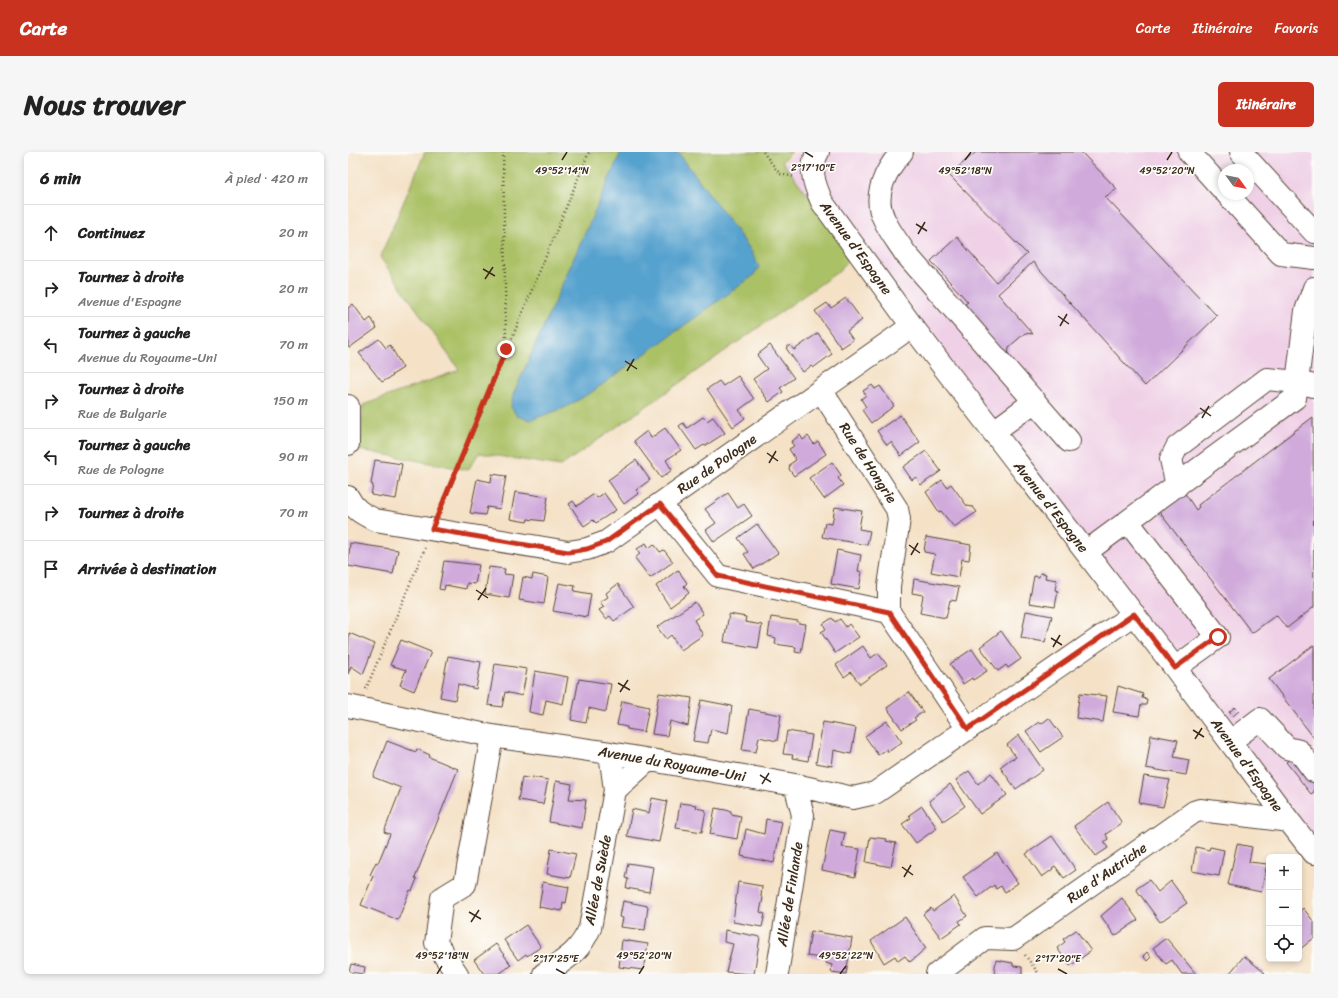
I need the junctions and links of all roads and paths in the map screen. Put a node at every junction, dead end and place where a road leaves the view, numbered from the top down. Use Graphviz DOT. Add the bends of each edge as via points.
graph roads {
  1 [pos="504,152"];
  2 [pos="589,152"];
  3 [pos="763,152"];
  4 [pos="818,152"];
  5 [pos="902,152"];
  6 [pos="1189,152"];
  7 [pos="1241,152"];
  8 [pos="813,180"];
  9 [pos="1218,184"];
  10 [pos="1232,200"];
  11 [pos="1314,232"];
  12 [pos="1314,258"];
  13 [pos="1314,288"];
  14 [pos="912,326"];
  15 [pos="506,349"];
  16 [pos="1306,384"];
  17 [pos="821,390"];
  18 [pos="1035,401"];
  19 [pos="348,406"];
  20 [pos="993,432"];
  21 [pos="1069,440"];
  22 [pos="348,444"];
  23 [pos="1177,486"];
  24 [pos="348,497"];
  25 [pos="660,504"];
  26 [pos="1128,522"];
  27 [pos="432,529"];
  28 [pos="1086,552"];
  29 [pos="889,612"];
  30 [pos="1134,614"];
  31 [pos="1175,668"];
  32 [pos="353,707"];
  33 [pos="968,729"];
  34 [pos="492,736"];
  35 [pos="1230,741"];
  36 [pos="610,753"];
  37 [pos="648,760"];
  38 [pos="1314,771"];
  39 [pos="795,785"];
  40 [pos="615,790"];
  41 [pos="833,794"];
  42 [pos="803,815"];
  43 [pos="1289,822"];
  44 [pos="1312,847"];
  45 [pos="457,974"];
  46 [pos="544,974"];
  47 [pos="777,974"];
  48 [pos="937,974"];
  1 -- 15 [label="path"];
  2 -- 15 [label="path"];
  3 -- 8 [label="path" via="780,174"];
  4 -- 8 [label="street, Avenue d'Espagne" via="815,157"];
  5 -- 18 [label="street" via="890,165 882,183 879,202 883,218 905,253"];
  6 -- 9 [label="street"];
  7 -- 11 [label="street"];
  8 -- 14 [label="street, Avenue d'Espagne" via="822,202"];
  10 -- 12 [label="street" via="1281,254"];
  13 -- 16 [label="street" via="1306,311"];
  14 -- 17 [label="street, Rue de Pologne"];
  14 -- 20 [label="street, Avenue d'Espagne"];
  15 -- 27 [label="path"];
  16 -- 23 [label="street" via="1295,398"];
  16 -- 23 [label="street" via="1267,379 1177,447 1171,459"];
  17 -- 25 [label="street, Rue de Pologne"];
  17 -- 29 [label="street, Rue de Hongrie" via="897,509 900,519 889,586"];
  18 -- 20 [label="street"];
  18 -- 21 [label="street"];
  19 -- 22 [label="street"];
  20 -- 28 [label="street, Avenue d'Espagne"];
  23 -- 26 [label="street"];
  24 -- 27 [label="street, Rue de Pologne" via="351,504 362,514 375,520"];
  25 -- 27 [label="street, Rue de Pologne" via="606,542 568,552"];
  25 -- 29 [label="street" via="718,576"];
  26 -- 28 [label="street"];
  26 -- 31 [label="street" via="1218,637"];
  27 -- 32 [label="path"];
  28 -- 30 [label="street, Avenue d'Espagne"];
  29 -- 33 [label="street"];
  30 -- 31 [label="street, Avenue d'Espagne"];
  30 -- 33 [label="street, Avenue du Royaume-Uni"];
  31 -- 35 [label="street, Avenue d'Espagne"];
  32 -- 34 [label="street, Avenue du Royaume-Uni"];
  33 -- 41 [label="street, Avenue du Royaume-Uni" via="875,793 852,798"];
  34 -- 36 [label="street, Avenue du Royaume-Uni"];
  34 -- 45 [label="street" via="465,884 442,898 436,943"];
  35 -- 38 [label="street" via="1260,719 1287,748 1299,751"];
  35 -- 43 [label="street, Avenue d'Espagne"];
  36 -- 37 [label="street, Avenue du Royaume-Uni"];
  36 -- 40 [label="street, Allée de Suède"];
  37 -- 39 [label="street, Avenue du Royaume-Uni"];
  37 -- 40 [label="street"];
  39 -- 41 [label="street, Avenue du Royaume-Uni"];
  39 -- 42 [label="street, Allée de Finlande"];
  40 -- 46 [label="street, Allée de Suède" via="590,928 583,943 572,956"];
  41 -- 42 [label="street"];
  42 -- 47 [label="street, Allée de Finlande"];
  43 -- 44 [label="street, Avenue d'Espagne"];
  43 -- 48 [label="street, Rue d'Autriche" via="1200,810 1194,812 1013,939 985,938"];
}
